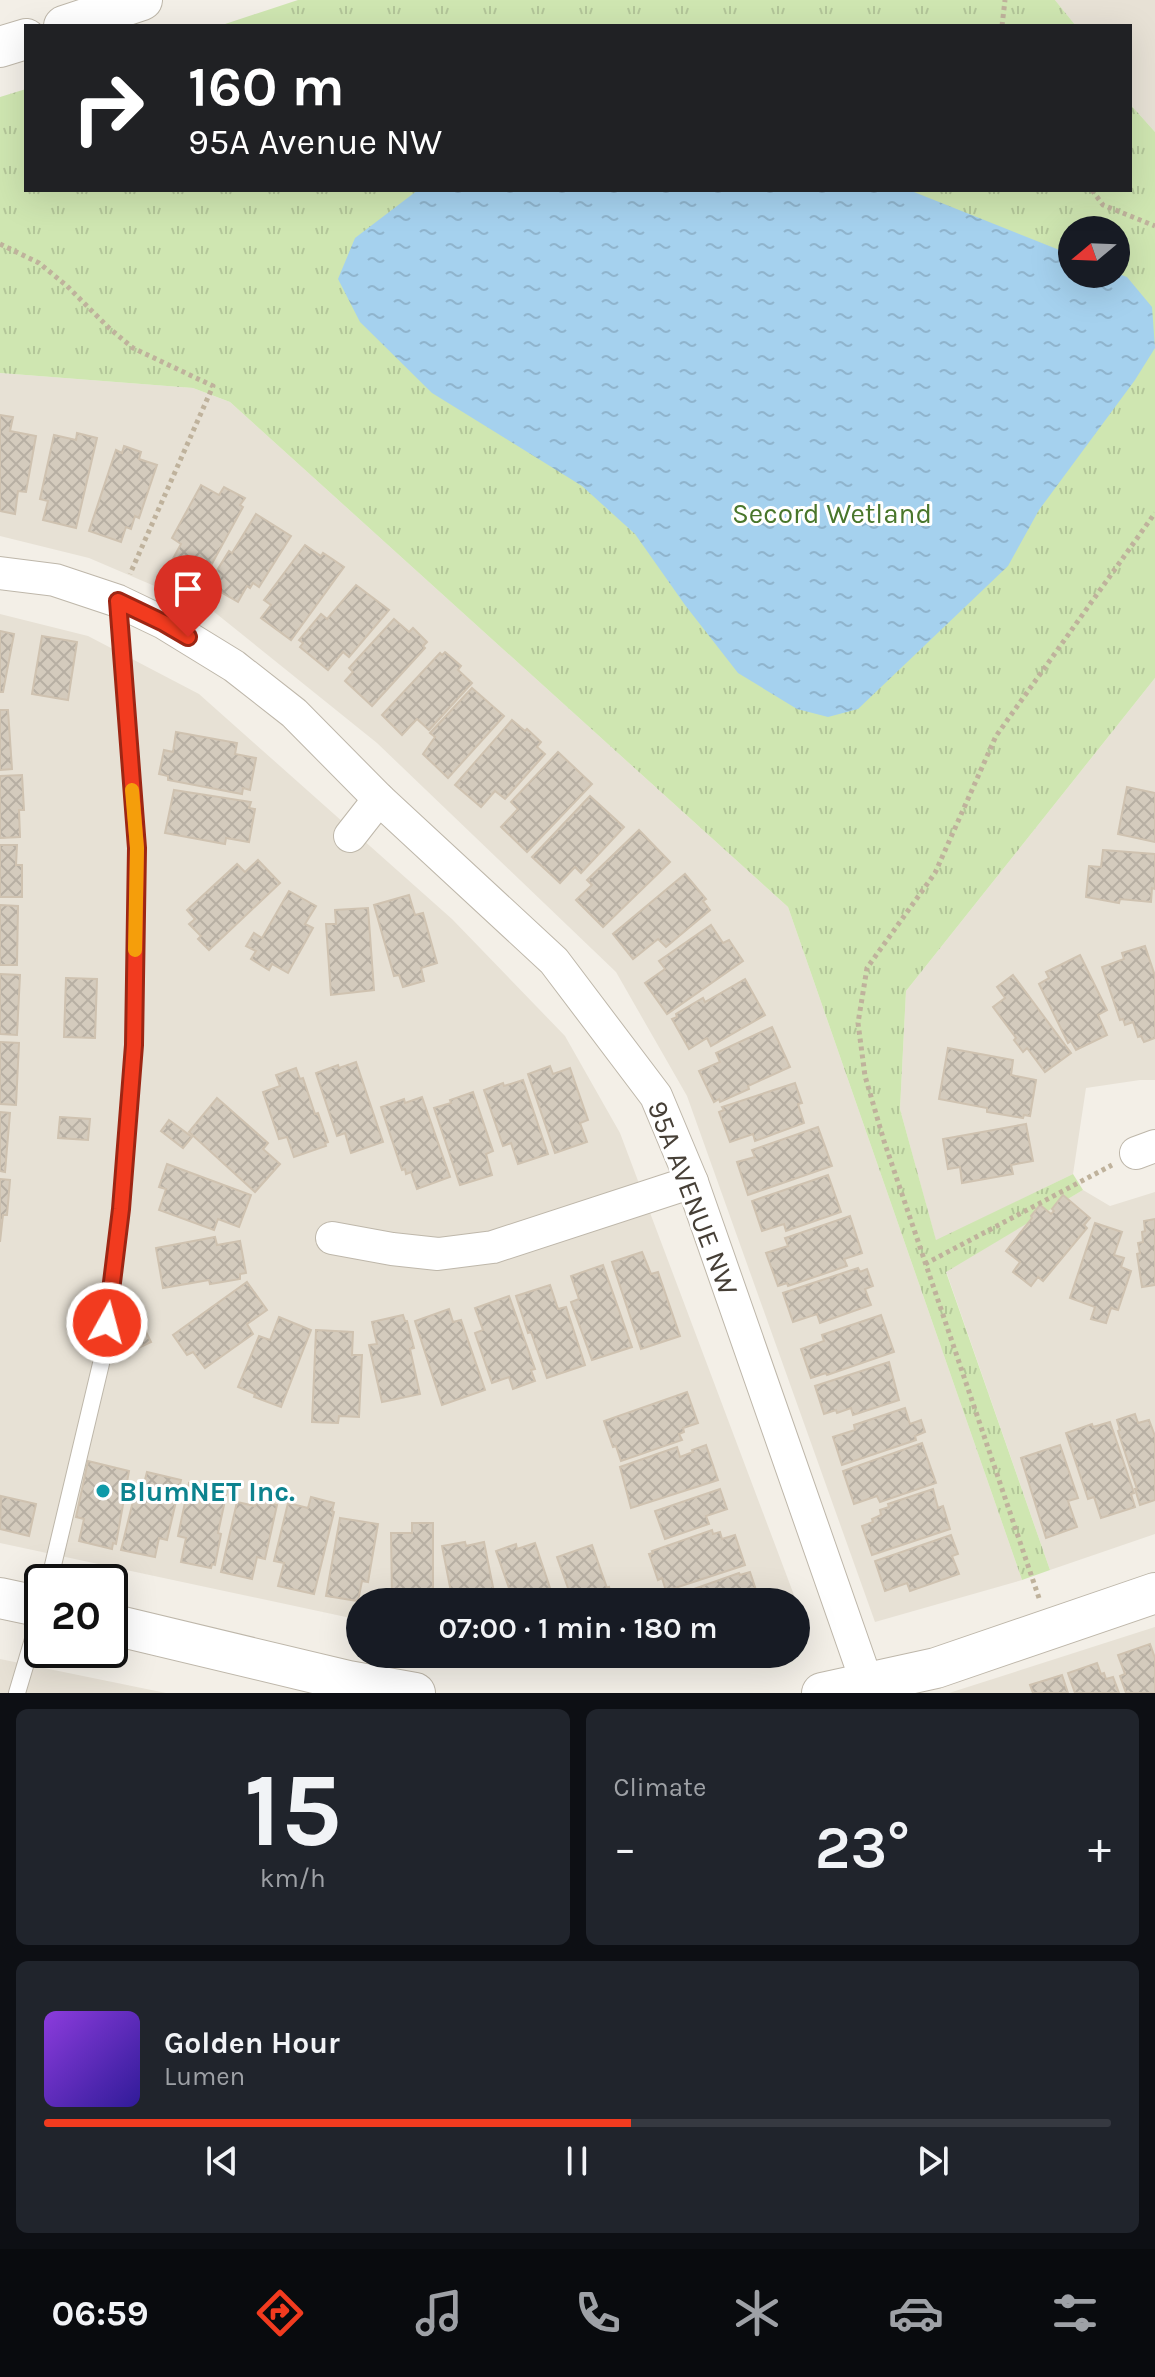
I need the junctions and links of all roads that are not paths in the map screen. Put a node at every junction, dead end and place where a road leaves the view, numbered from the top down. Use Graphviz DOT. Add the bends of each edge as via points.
graph roads {
  1 [pos="142,0"];
  2 [pos="70,24"];
  3 [pos="24,40"];
  4 [pos="0,47"];
  5 [pos="0,573"];
  6 [pos="118,601"];
  7 [pos="379,799"];
  8 [pos="350,836"];
  9 [pos="692,1182"];
  10 [pos="332,1238"];
  11 [pos="53,1564"];
  12 [pos="1155,1593"];
  13 [pos="0,1598"];
  14 [pos="24,1604"];
  15 [pos="128,1628"];
  16 [pos="24,1668"];
  17 [pos="867,1683"];
  18 [pos="17,1693"];
  19 [pos="415,1693"];
  20 [pos="822,1693"];
  1 -- 2 [label="street"];
  3 -- 4 [label="street"];
  5 -- 6 [label="street, 95A AVENUE NW" via="55,580"];
  6 -- 7 [label="street, 95A AVENUE NW" via="234,666 294,713"];
  6 -- 11 [label="lane" via="137,848 134,1045 104,1351"];
  7 -- 8 [label="street"];
  7 -- 9 [label="street, 95A AVENUE NW" via="554,961 656,1096"];
  9 -- 10 [label="street" via="493,1247 438,1254"];
  9 -- 17 [label="street, 95A AVENUE NW"];
  12 -- 17 [label="street" via="936,1668"];
  13 -- 14 [label="street"];
  15 -- 19 [label="street"];
  16 -- 18 [label="lane"];
  17 -- 20 [label="street"];
}
